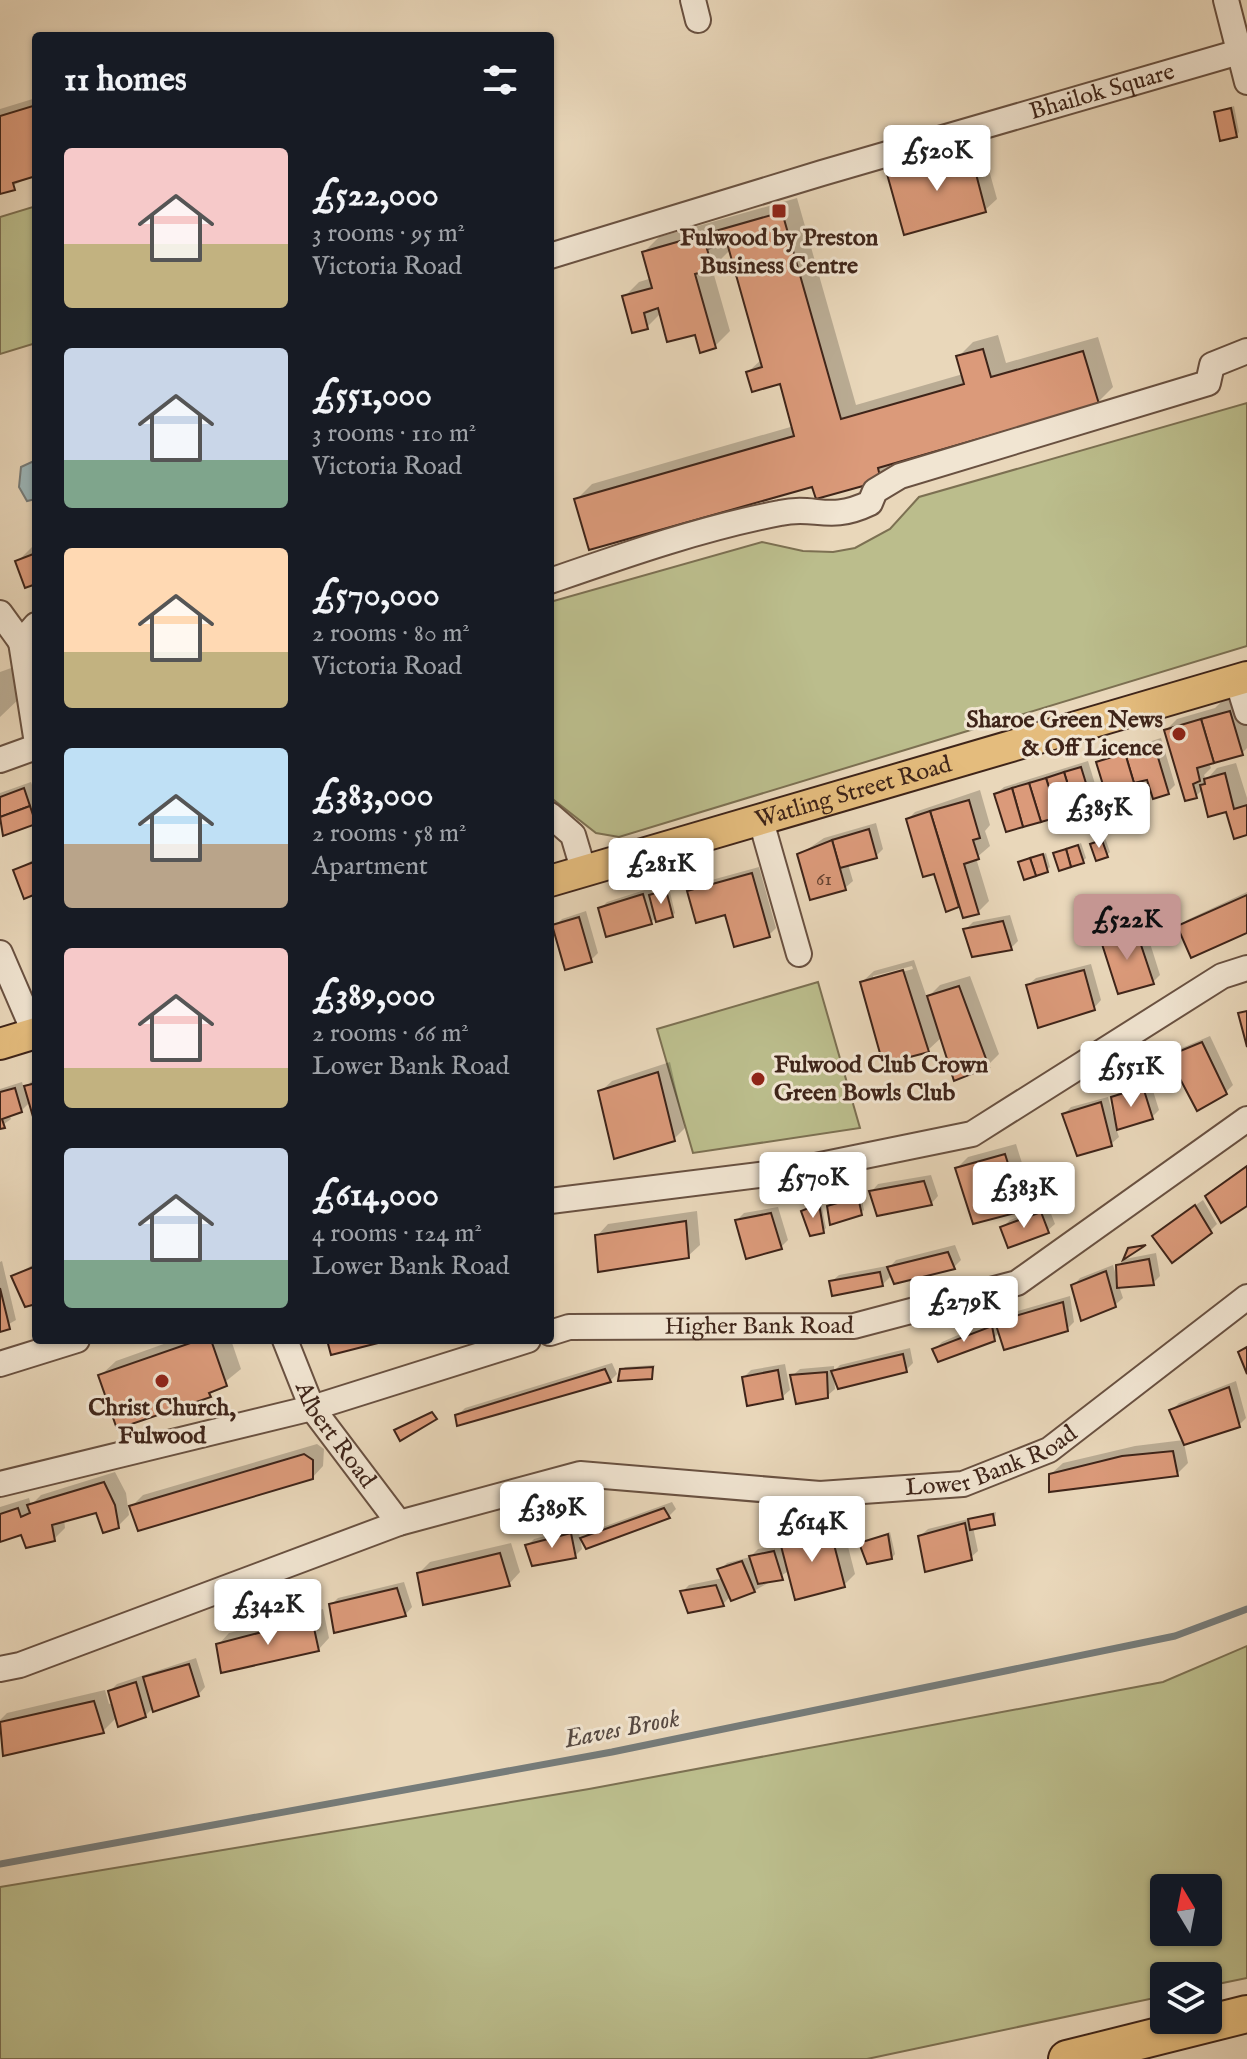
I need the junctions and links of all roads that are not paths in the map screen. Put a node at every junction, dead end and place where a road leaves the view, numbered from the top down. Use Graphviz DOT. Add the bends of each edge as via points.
graph roads {
  1 [pos="1226,0"];
  2 [pos="1239,52"];
  3 [pos="1247,82"];
  4 [pos="554,255"];
  5 [pos="1247,351"];
  6 [pos="554,580"];
  7 [pos="0,613"];
  8 [pos="28,634"];
  9 [pos="1242,678"];
  10 [pos="32,686"];
  11 [pos="1247,712"];
  12 [pos="32,748"];
  13 [pos="0,760"];
  14 [pos="554,818"];
  15 [pos="761,821"];
  16 [pos="584,872"];
  17 [pos="554,877"];
  18 [pos="0,953"];
  19 [pos="799,954"];
  20 [pos="1247,968"];
  21 [pos="32,1025"];
  22 [pos="32,1035"];
  23 [pos="0,1044"];
  24 [pos="1247,1119"];
  25 [pos="554,1201"];
  26 [pos="1247,1297"];
  27 [pos="554,1332"];
  28 [pos="64,1344"];
  29 [pos="287,1344"];
  30 [pos="515,1344"];
  31 [pos="0,1364"];
  32 [pos="312,1408"];
  33 [pos="0,1484"];
  34 [pos="399,1523"];
  35 [pos="0,1669"];
  36 [pos="1247,2014"];
  37 [pos="1067,2059"];
  1 -- 2 [label="street"];
  2 -- 3 [label="street"];
  2 -- 4 [label="street, Bhailok Square" via="825,179"];
  5 -- 6 [label="street" via="1212,365 1208,383 900,476 851,512 784,512 731,524"];
  7 -- 8 [label="street"];
  8 -- 10 [label="street"];
  9 -- 11 [label="street"];
  9 -- 15 [label="main road, Watling Street Road"];
  12 -- 13 [label="street"];
  14 -- 16 [label="street" via="573,835"];
  15 -- 16 [label="main road, Watling Street Road"];
  15 -- 19 [label="street"];
  16 -- 17 [label="main road, Watling Street Road"];
  18 -- 21 [label="street"];
  20 -- 25 [label="street" via="1222,976 972,1134 791,1171"];
  22 -- 23 [label="main road"];
  24 -- 27 [label="street, Higher Bank Road" via="1017,1283 854,1326 584,1327"];
  26 -- 34 [label="street, Lower Bank Road" via="1049,1450 963,1484 820,1494 580,1474"];
  28 -- 31 [label="street"];
  29 -- 32 [label="street, Albert Road"];
  30 -- 32 [label="street"];
  32 -- 33 [label="street"];
  32 -- 34 [label="street, Albert Road"];
  34 -- 35 [label="street, Lower Bank Road"];
  36 -- 37 [label="highway"];
}
